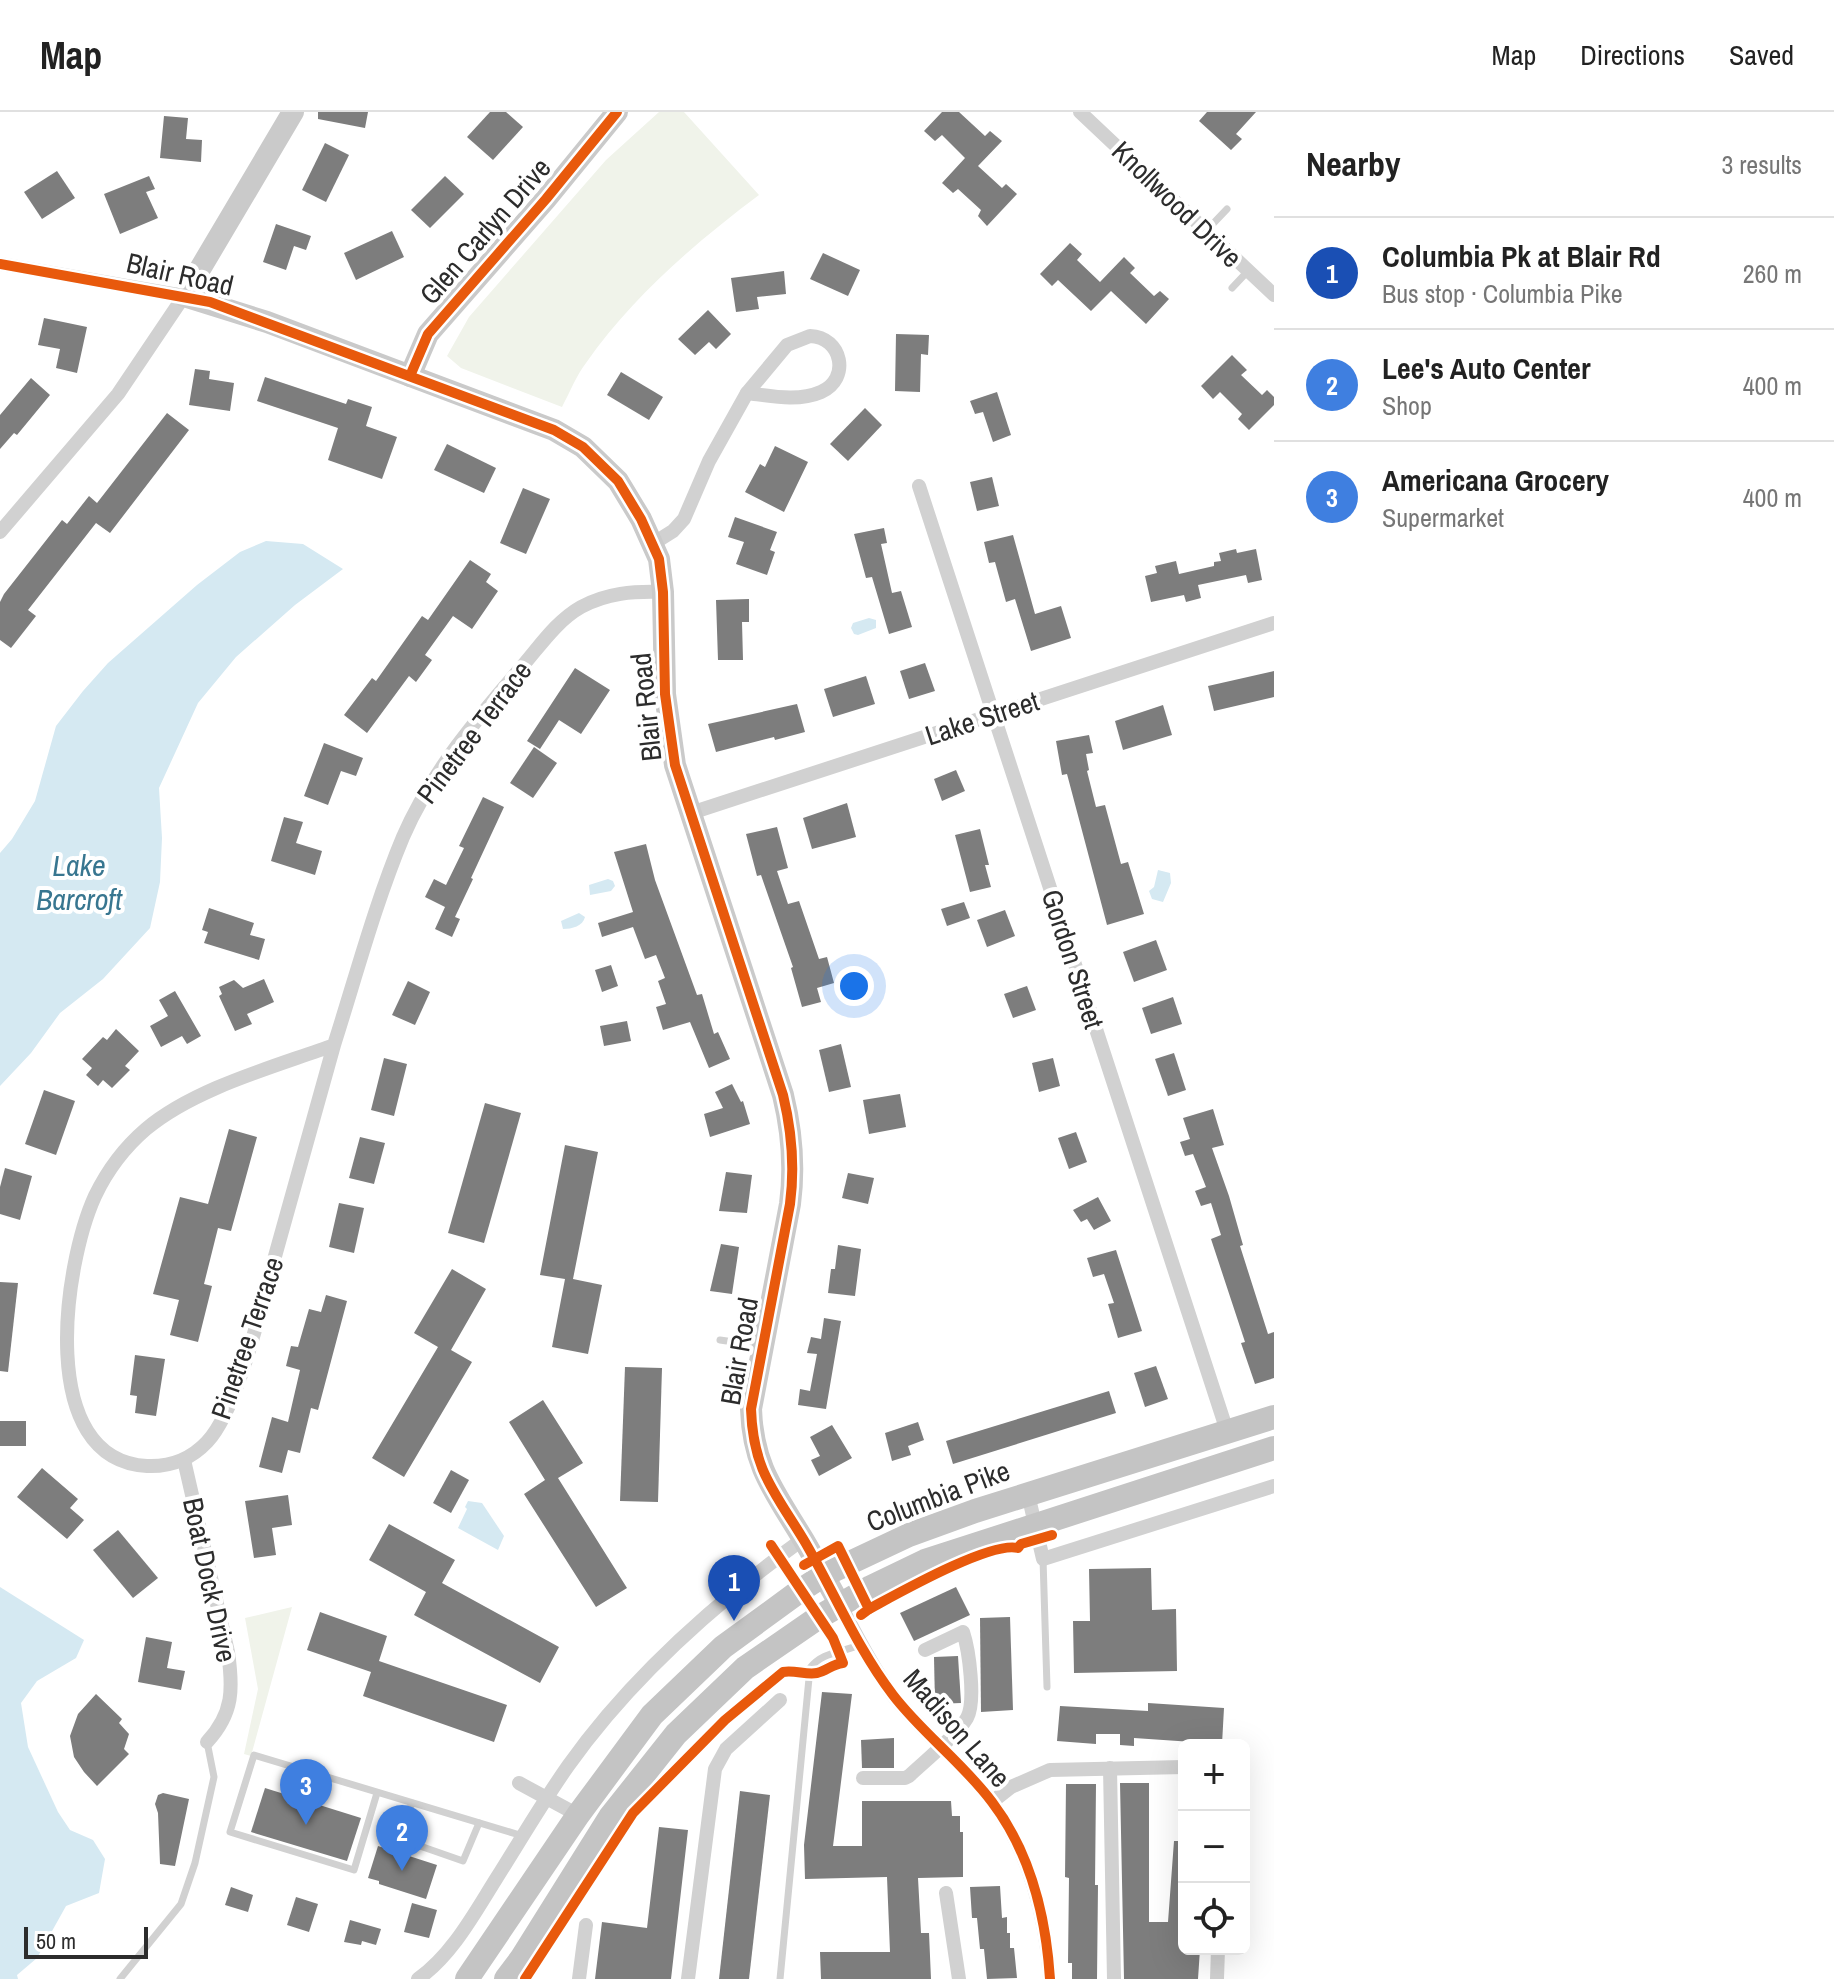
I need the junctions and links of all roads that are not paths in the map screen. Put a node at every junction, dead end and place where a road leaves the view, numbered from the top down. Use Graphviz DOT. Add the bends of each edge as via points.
graph roads {
  1 [pos="293,112"];
  2 [pos="1080,112"];
  3 [pos="617,116"];
  4 [pos="1227,209"];
  5 [pos="1207,230"];
  6 [pos="0,264"];
  7 [pos="1248,271"];
  8 [pos="1232,288"];
  9 [pos="1274,295"];
  10 [pos="184,296"];
  11 [pos="410,376"];
  12 [pos="747,393"];
  13 [pos="919,486"];
  14 [pos="0,532"];
  15 [pos="654,543"];
  16 [pos="663,592"];
  17 [pos="1274,623"];
  18 [pos="993,714"];
  19 [pos="691,813"];
  20 [pos="334,1045"];
  21 [pos="720,1340"];
  22 [pos="763,1346"];
  23 [pos="1274,1417"];
  24 [pos="1227,1431"];
  25 [pos="1274,1448"];
  26 [pos="184,1460"];
  27 [pos="1274,1486"];
  28 [pos="1028,1494"];
  29 [pos="1035,1525"];
  30 [pos="803,1539"];
  31 [pos="1043,1559"];
  32 [pos="824,1575"];
  33 [pos="840,1605"];
  34 [pos="861,1644"];
  35 [pos="925,1650"];
  36 [pos="1047,1687"];
  37 [pos="780,1700"];
  38 [pos="207,1742"];
  39 [pos="939,1746"];
  40 [pos="1178,1767"];
  41 [pos="1110,1768"];
  42 [pos="863,1778"];
  43 [pos="519,1783"];
  44 [pos="377,1793"];
  45 [pos="547,1798"];
  46 [pos="992,1802"];
  47 [pos="412,1803"];
  48 [pos="578,1815"];
  49 [pos="479,1823"];
  50 [pos="523,1836"];
  51 [pos="946,1893"];
  52 [pos="485,1898"];
  53 [pos="510,1915"];
  54 [pos="586,1925"];
  55 [pos="1218,1955"];
  56 [pos="120,1979"];
  57 [pos="418,1979"];
  58 [pos="468,1979"];
  59 [pos="506,1979"];
  60 [pos="579,1979"];
  61 [pos="688,1979"];
  62 [pos="780,1979"];
  63 [pos="959,1979"];
  64 [pos="1050,1979"];
  65 [pos="1114,1979"];
  66 [pos="1217,1979"];
  1 -- 10 [label="street"];
  2 -- 5 [label="street, Knollwood Drive"];
  3 -- 11 [label="street, Glen Carlyn Drive" via="428,334"];
  4 -- 5 [label="lane"];
  5 -- 7 [label="street, Knollwood Drive"];
  6 -- 10 [label="street, Blair Road"];
  7 -- 8 [label="lane"];
  7 -- 9 [label="street, Knollwood Drive"];
  10 -- 11 [label="street, Blair Road"];
  10 -- 14 [label="street" via="118,394"];
  11 -- 15 [label="street, Blair Road" via="554,430 583,447 618,481"];
  12 -- 12 [label="street" via="787,345 801,338 820,336 837,350 839,371 822,392 807,397"];
  12 -- 15 [label="street" via="684,519"];
  13 -- 18 [label="street, Gordon Street"];
  15 -- 16 [label="street, Blair Road"];
  16 -- 19 [label="street, Blair Road" via="669,733"];
  16 -- 20 [label="street, Pinetree Terrace" via="601,597 564,619 451,755 403,837"];
  17 -- 18 [label="street, Lake Street"];
  18 -- 19 [label="street, Lake Street"];
  18 -- 24 [label="street, Gordon Street"];
  19 -- 22 [label="street, Blair Road" via="783,1095 793,1146 790,1204"];
  20 -- 26 [label="street, Pinetree Terrace" via="232,1397 207,1442"];
  20 -- 26 [label="street" via="199,1097 147,1129 109,1173 84,1225 72,1278 68,1342 79,1419 102,1450 118,1460 156,1467"];
  21 -- 22 [label="lane"];
  22 -- 30 [label="street, Blair Road" via="751,1409 752,1433 767,1480"];
  23 -- 24 [label="main road, Columbia Pike"];
  24 -- 28 [label="main road, Columbia Pike"];
  25 -- 29 [label="main road, Columbia Pike"];
  26 -- 38 [label="street, Boat Dock Drive" via="232,1683 223,1720"];
  27 -- 31 [label="street"];
  28 -- 29 [label="street"];
  28 -- 32 [label="main road, Columbia Pike" via="909,1535"];
  29 -- 31 [label="street"];
  29 -- 33 [label="main road, Columbia Pike" via="925,1561"];
  30 -- 32 [label="street, Blair Road"];
  30 -- 45 [label="street" via="736,1591 641,1678"];
  31 -- 36 [label="lane"];
  32 -- 33 [label="street, Blair Road"];
  32 -- 48 [label="main road, Columbia Pike" via="693,1674 652,1715"];
  33 -- 34 [label="street, Madison Lane"];
  33 -- 59 [label="main road, Columbia Pike" via="745,1668 676,1734 610,1817"];
  34 -- 39 [label="street, Madison Lane" via="892,1694"];
  34 -- 62 [label="lane" via="827,1654 810,1668"];
  35 -- 39 [label="street" via="963,1632 968,1648 969,1714"];
  37 -- 61 [label="street" via="726,1749 715,1769"];
  38 -- 56 [label="lane" via="214,1770 209,1808 181,1904"];
  39 -- 42 [label="street" via="905,1778"];
  39 -- 46 [label="street, Madison Lane"];
  40 -- 41 [label="street"];
  41 -- 46 [label="street" via="1050,1770"];
  41 -- 65 [label="street"];
  43 -- 45 [label="street"];
  44 -- 44 [label="lane" via="254,1755 230,1832 354,1870"];
  44 -- 47 [label="lane"];
  45 -- 48 [label="street"];
  45 -- 50 [label="street"];
  46 -- 64 [label="street, Madison Lane" via="1036,1893"];
  47 -- 49 [label="lane"];
  47 -- 49 [label="lane" via="400,1839 463,1861"];
  48 -- 53 [label="main road, Columbia Pike"];
  49 -- 50 [label="lane"];
  50 -- 52 [label="street"];
  51 -- 63 [label="street"];
  52 -- 53 [label="street"];
  52 -- 57 [label="street" via="440,1960"];
  53 -- 58 [label="main road, Columbia Pike"];
  54 -- 60 [label="street"];
  55 -- 66 [label="street"];
}
